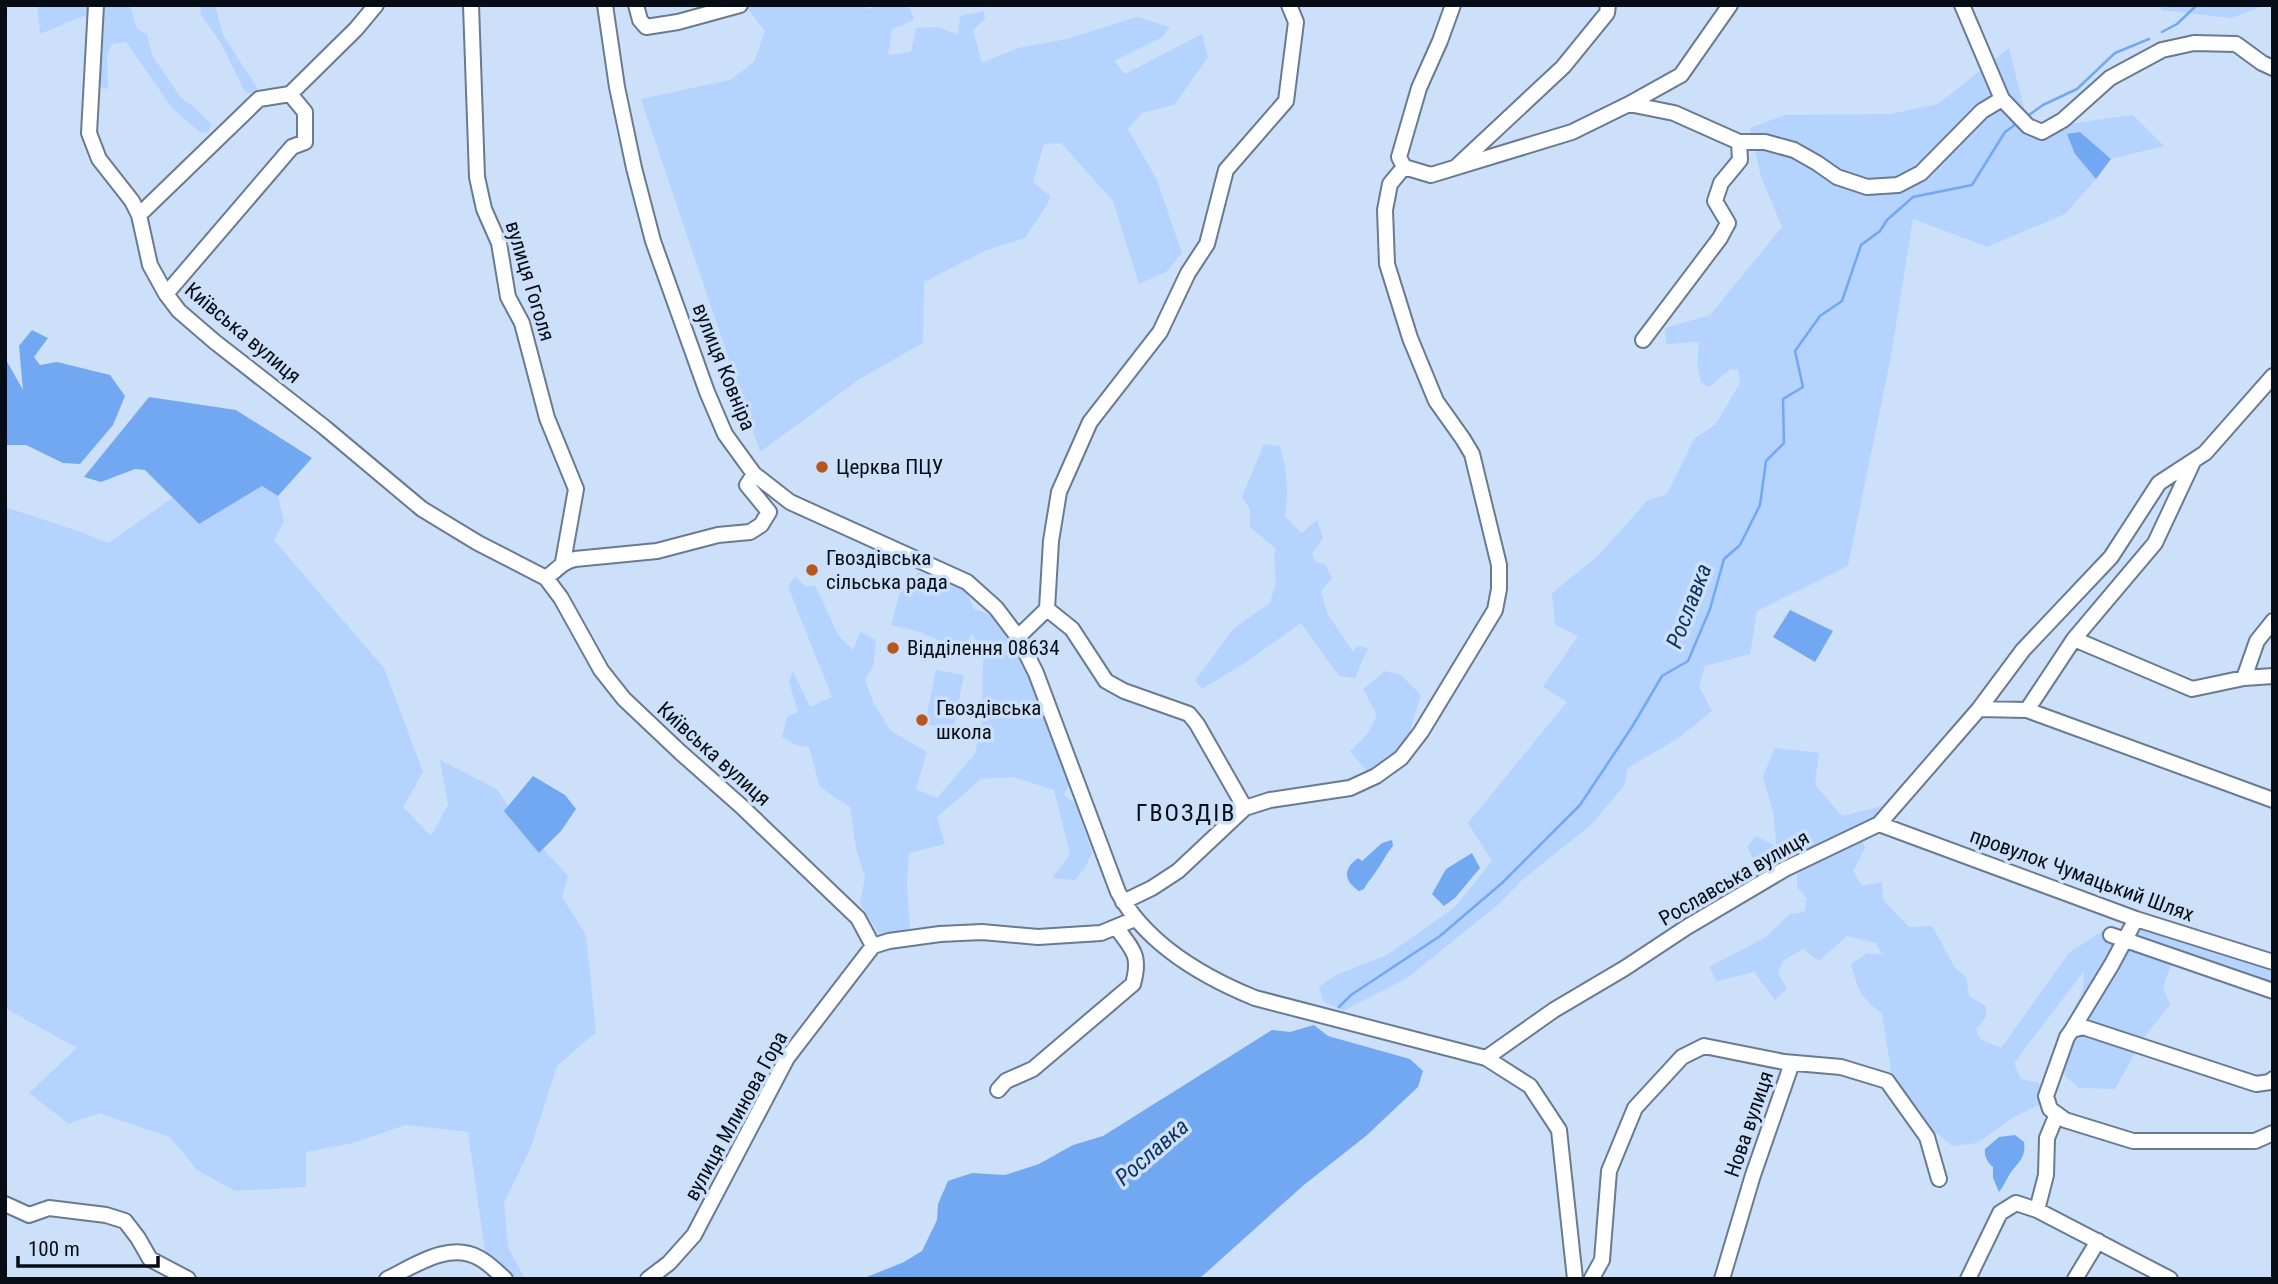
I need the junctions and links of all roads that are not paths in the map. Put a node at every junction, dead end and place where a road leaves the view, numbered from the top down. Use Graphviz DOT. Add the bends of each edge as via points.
graph roads {
  1 [pos="96,5"];
  2 [pos="376,5"];
  3 [pos="471,5"];
  4 [pos="606,5"];
  5 [pos="636,5"];
  6 [pos="740,5"];
  7 [pos="1289,5"];
  8 [pos="1452,5"];
  9 [pos="1608,5"];
  10 [pos="1730,5"];
  11 [pos="1962,5"];
  12 [pos="2273,68"];
  13 [pos="290,93"];
  14 [pos="2002,99"];
  15 [pos="1629,104"];
  16 [pos="1739,142"];
  17 [pos="1404,167"];
  18 [pos="1455,168"];
  19 [pos="139,215"];
  20 [pos="166,294"];
  21 [pos="1643,340"];
  22 [pos="2273,376"];
  23 [pos="2194,460"];
  24 [pos="754,474"];
  25 [pos="563,562"];
  26 [pos="546,578"];
  27 [pos="1046,609"];
  28 [pos="2273,621"];
  29 [pos="1018,637"];
  30 [pos="2074,639"];
  31 [pos="2273,676"];
  32 [pos="2244,678"];
  33 [pos="1979,709"];
  34 [pos="2027,710"];
  35 [pos="2273,800"];
  36 [pos="1245,808"];
  37 [pos="1879,824"];
  38 [pos="1124,902"];
  39 [pos="1135,919"];
  40 [pos="2136,919"];
  41 [pos="1116,927"];
  42 [pos="2110,935"];
  43 [pos="2126,941"];
  44 [pos="873,946"];
  45 [pos="2273,962"];
  46 [pos="2273,991"];
  47 [pos="2072,1030"];
  48 [pos="1486,1058"];
  49 [pos="1792,1063"];
  50 [pos="2273,1079"];
  51 [pos="998,1090"];
  52 [pos="2057,1114"];
  53 [pos="2273,1133"];
  54 [pos="1939,1180"];
  55 [pos="5,1204"];
  56 [pos="2037,1210"];
  57 [pos="2098,1241"];
  58 [pos="2154,1275"];
  59 [pos="1575,1276"];
  60 [pos="1595,1278"];
  61 [pos="188,1279"];
  62 [pos="387,1279"];
  63 [pos="505,1279"];
  64 [pos="648,1279"];
  65 [pos="1722,1279"];
  66 [pos="1968,1279"];
  67 [pos="2075,1279"];
  68 [pos="2170,1279"];
  1 -- 19 [label="street, Київська вулиця" via="89,132 99,159"];
  2 -- 13 [label="street"];
  3 -- 25 [label="street, вулиця Гоголя" via="477,177 499,243 508,297 522,323 547,418 576,489"];
  4 -- 24 [label="street, вулиця Ковніра" via="617,87 653,241 725,433"];
  5 -- 6 [label="street" via="646,27"];
  7 -- 27 [label="street" via="1296,22 1286,101 1226,170 1207,244 1160,332 1090,422 1059,492"];
  8 -- 17 [label="street" via="1419,88 1399,157"];
  9 -- 18 [label="street" via="1607,13 1563,67"];
  10 -- 15 [label="street" via="1681,75"];
  11 -- 14 [label="street"];
  12 -- 14 [label="street" via="2236,44 2194,43 2162,50 2110,78 2063,120 2042,132 2028,126"];
  13 -- 19 [label="street" via="259,99"];
  13 -- 20 [label="street" via="305,112 305,142 292,147"];
  14 -- 16 [label="street" via="1982,111 1921,173 1898,185 1867,187 1837,177 1794,150 1765,142"];
  15 -- 16 [label="street" via="1674,113"];
  15 -- 18 [label="street" via="1572,132"];
  16 -- 21 [label="street" via="1740,160 1721,183 1715,201 1728,223"];
  17 -- 18 [label="street" via="1431,175"];
  17 -- 36 [label="street" via="1390,184 1385,210 1387,264 1436,401 1472,454 1499,565 1496,610 1401,758 1350,788"];
  19 -- 20 [label="street, Київська вулиця" via="150,265"];
  20 -- 26 [label="street, Київська вулиця" via="178,311 422,509"];
  22 -- 23 [label="street, Рославська вулиця"];
  23 -- 30 [label="street, Рославська вулиця" via="2155,542"];
  23 -- 33 [label="street, Рославська вулиця" via="2159,483 2111,557 2023,650"];
  24 -- 25 [label="street" via="747,485 769,512 750,532 657,551"];
  24 -- 29 [label="street, вулиця Ковніра" via="790,502 967,582 996,608"];
  25 -- 26 [label="street"];
  26 -- 44 [label="street, Київська вулиця" via="601,670 624,699 858,918"];
  27 -- 29 [label="street"];
  27 -- 36 [label="street" via="1072,629 1106,681 1189,714"];
  28 -- 32 [label="street" via="2257,641"];
  29 -- 38 [label="street, вулиця Ковніра"];
  30 -- 32 [label="street" via="2192,689"];
  30 -- 34 [label="street, Рославська вулиця"];
  31 -- 32 [label="street"];
  33 -- 34 [label="street"];
  33 -- 37 [label="street, Рославська вулиця"];
  34 -- 35 [label="street"];
  36 -- 38 [label="street" via="1178,871"];
  37 -- 40 [label="street, провулок Чумацький Шлях"];
  37 -- 48 [label="street, Рославська вулиця" via="1785,869 1687,927 1553,1010"];
  38 -- 39 [label="street, вулиця Ковніра"];
  39 -- 41 [label="street"];
  39 -- 48 [label="street, вулиця Ковніра" via="1172,953 1234,990"];
  40 -- 43 [label="street"];
  40 -- 45 [label="street, провулок Чумацький Шлях"];
  41 -- 44 [label="street" via="1101,933 1038,937 940,934"];
  41 -- 51 [label="street" via="1138,965 1133,984 1033,1069 1006,1081"];
  42 -- 43 [label="street"];
  43 -- 46 [label="street"];
  43 -- 47 [label="street"];
  44 -- 64 [label="street, вулиця Млинова Гора" via="787,1058 694,1235"];
  47 -- 50 [label="street" via="2083,1027 2256,1084"];
  47 -- 52 [label="street" via="2046,1096"];
  48 -- 59 [label="street, вулиця Ковніра" via="1531,1086 1559,1130"];
  49 -- 54 [label="street, Нова вулиця" via="1841,1067 1886,1080 1927,1137"];
  49 -- 60 [label="street" via="1704,1046 1674,1065 1635,1108 1609,1171 1602,1260"];
  49 -- 65 [label="street, Нова вулиця"];
  52 -- 53 [label="street" via="2133,1140 2255,1142"];
  52 -- 56 [label="street" via="2048,1138 2046,1175"];
  55 -- 61 [label="street" via="29,1215 49,1208 125,1221 150,1259"];
  56 -- 57 [label="street"];
  56 -- 66 [label="street" via="2016,1203 2000,1213"];
  57 -- 58 [label="street"];
  57 -- 67 [label="street"];
  58 -- 68 [label="street"];
  59 -- 60 [label="street"];
  62 -- 63 [label="street" via="428,1258 464,1253 479,1258"];
}
